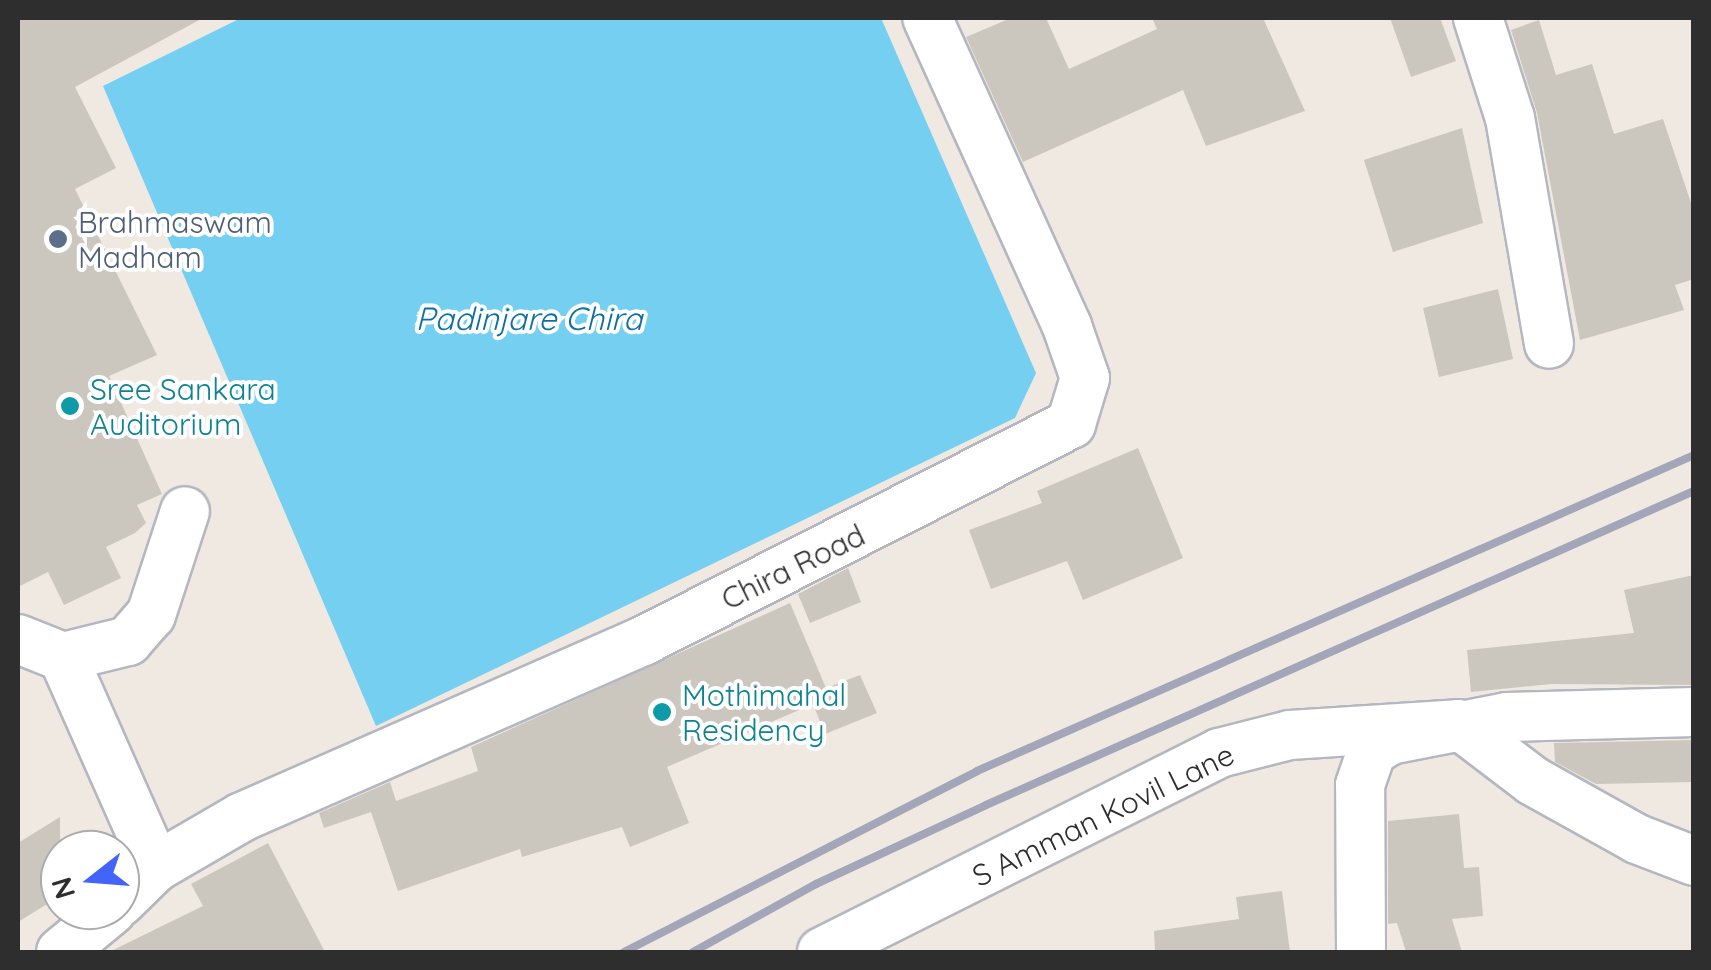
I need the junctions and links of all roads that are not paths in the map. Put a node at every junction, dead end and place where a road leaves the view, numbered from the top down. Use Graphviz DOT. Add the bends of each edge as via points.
graph roads {
  1 [pos="927,18"];
  2 [pos="1478,18"];
  3 [pos="1549,344"];
  4 [pos="186,511"];
  5 [pos="18,639"];
  6 [pos="63,657"];
  7 [pos="1694,712"];
  8 [pos="1458,724"];
  9 [pos="1694,861"];
  10 [pos="156,867"];
  11 [pos="140,883"];
  12 [pos="88,930"];
  13 [pos="61,952"];
  14 [pos="822,952"];
  15 [pos="1361,952"];
  1 -- 10 [label="street, Chira Road" via="1067,326 1085,378 1071,424 660,632 242,817"];
  2 -- 3 [label="street" via="1510,118"];
  4 -- 6 [label="street" via="151,615 128,640"];
  5 -- 6 [label="street"];
  6 -- 10 [label="street"];
  7 -- 8 [label="street"];
  8 -- 9 [label="street" via="1534,780 1637,839"];
  8 -- 14 [label="street, S Amman Kovil Lane" via="1290,735 1219,753"];
  8 -- 15 [label="street" via="1390,740 1372,752 1360,784"];
  10 -- 11 [label="street, Chira Road"];
  12 -- 13 [label="street"];
}
